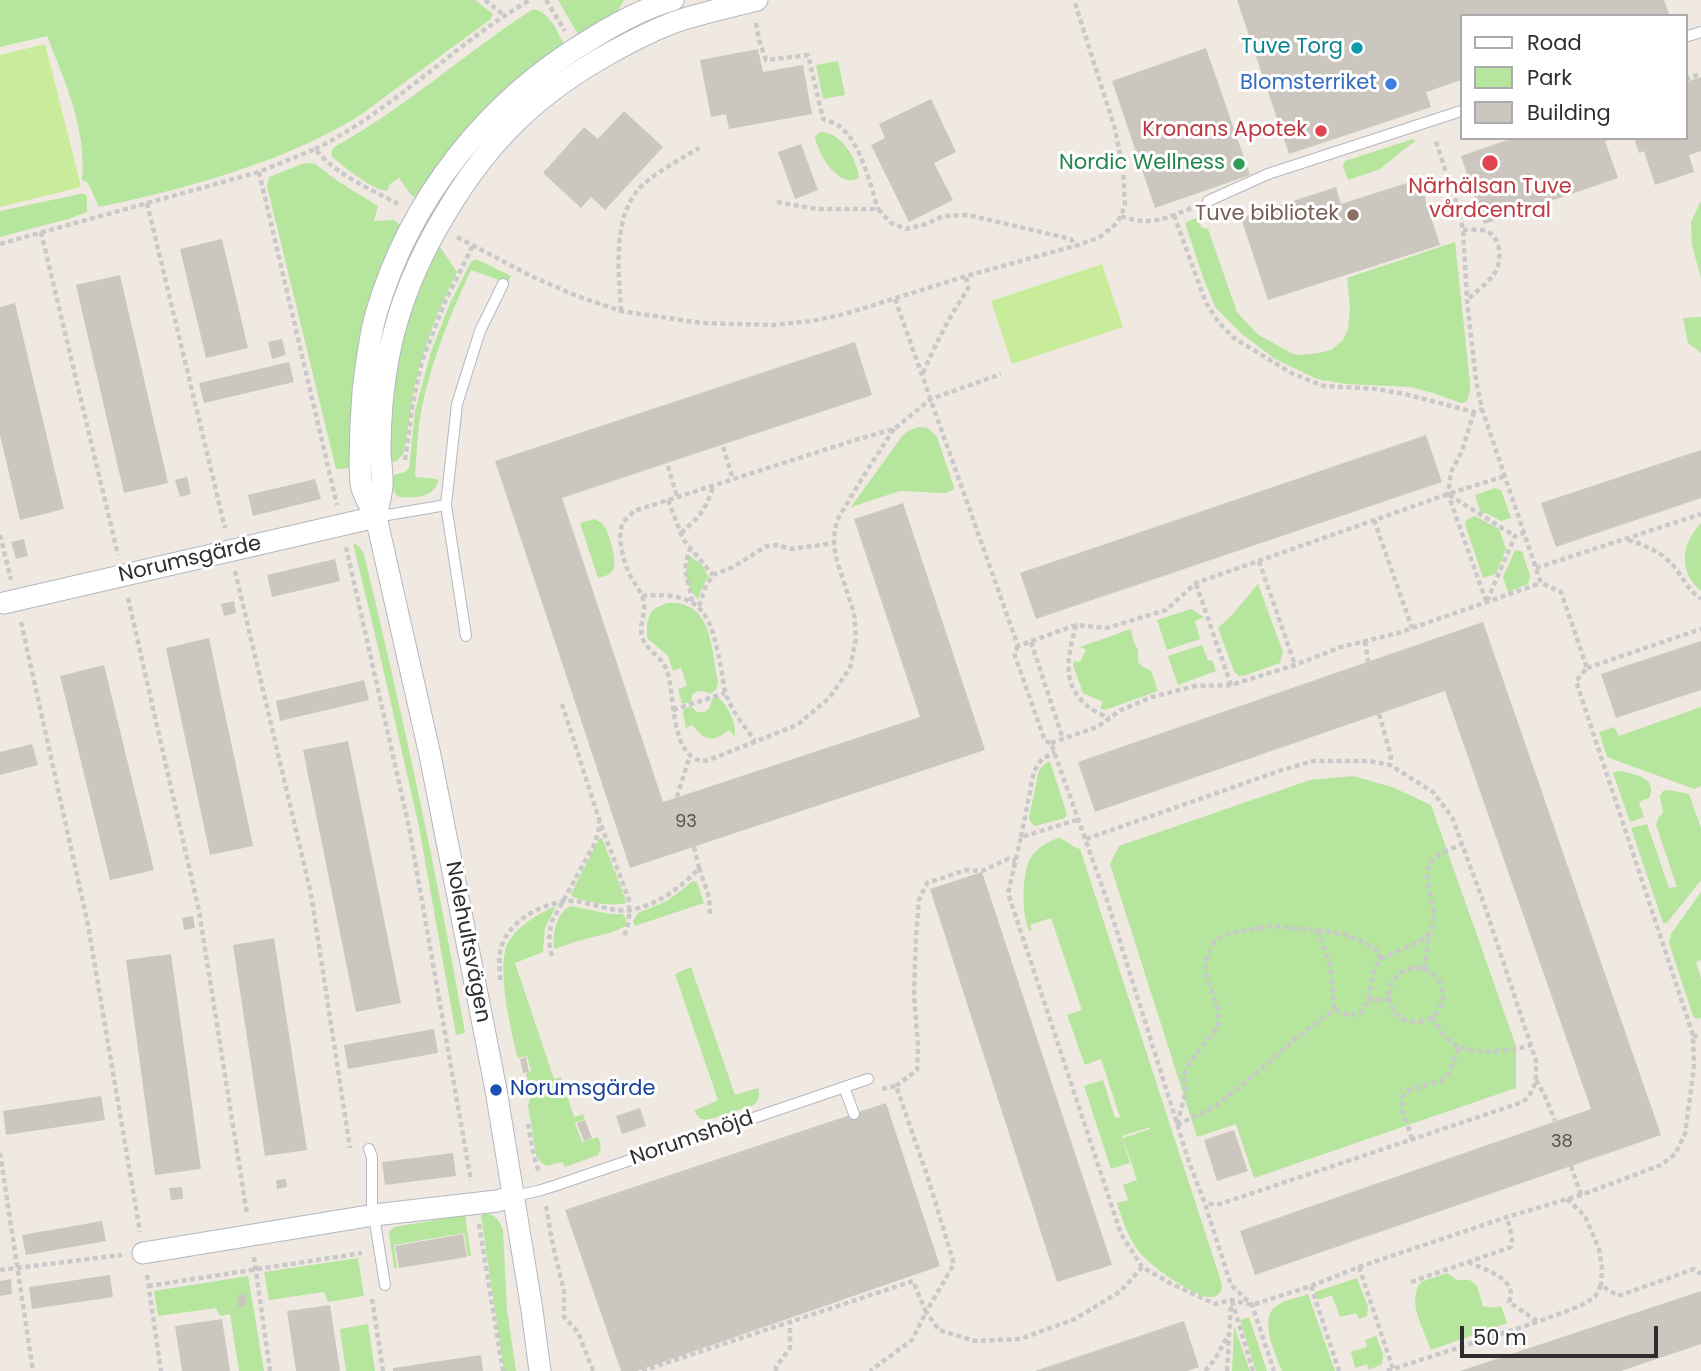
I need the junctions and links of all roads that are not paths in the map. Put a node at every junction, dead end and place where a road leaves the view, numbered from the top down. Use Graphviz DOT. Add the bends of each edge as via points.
graph roads {
  1 [pos="673,0"];
  2 [pos="756,10"];
  3 [pos="1460,111"];
  4 [pos="1208,201"];
  5 [pos="503,284"];
  6 [pos="371,471"];
  7 [pos="446,505"];
  8 [pos="376,517"];
  9 [pos="10,601"];
  10 [pos="466,636"];
  11 [pos="868,1079"];
  12 [pos="844,1087"];
  13 [pos="854,1114"];
  14 [pos="369,1149"];
  15 [pos="514,1196"];
  16 [pos="368,1216"];
  17 [pos="144,1253"];
  18 [pos="384,1285"];
  19 [pos="540,1371"];
  1 -- 6 [label="street, Nolehultsvägen" via="612,26 528,82 489,118 438,181 410,230 376,316 360,441"];
  2 -- 6 [label="street, Nolehultsvägen" via="676,22 626,44 543,96 504,132 436,229 400,309"];
  3 -- 4 [label="lane" via="1268,174"];
  5 -- 7 [label="lane" via="480,331 457,404"];
  6 -- 8 [label="street, Nolehultsvägen" via="361,486"];
  7 -- 8 [label="lane"];
  7 -- 10 [label="lane"];
  8 -- 9 [label="street, Norumsgärde"];
  8 -- 15 [label="street, Nolehultsvägen" via="430,755"];
  11 -- 12 [label="lane, Norumshöjd"];
  12 -- 13 [label="lane"];
  12 -- 15 [label="lane, Norumshöjd" via="544,1190"];
  14 -- 16 [label="lane" via="372,1203"];
  15 -- 16 [label="street"];
  15 -- 19 [label="street, Nolehultsvägen"];
  16 -- 17 [label="street"];
  16 -- 18 [label="lane"];
}
